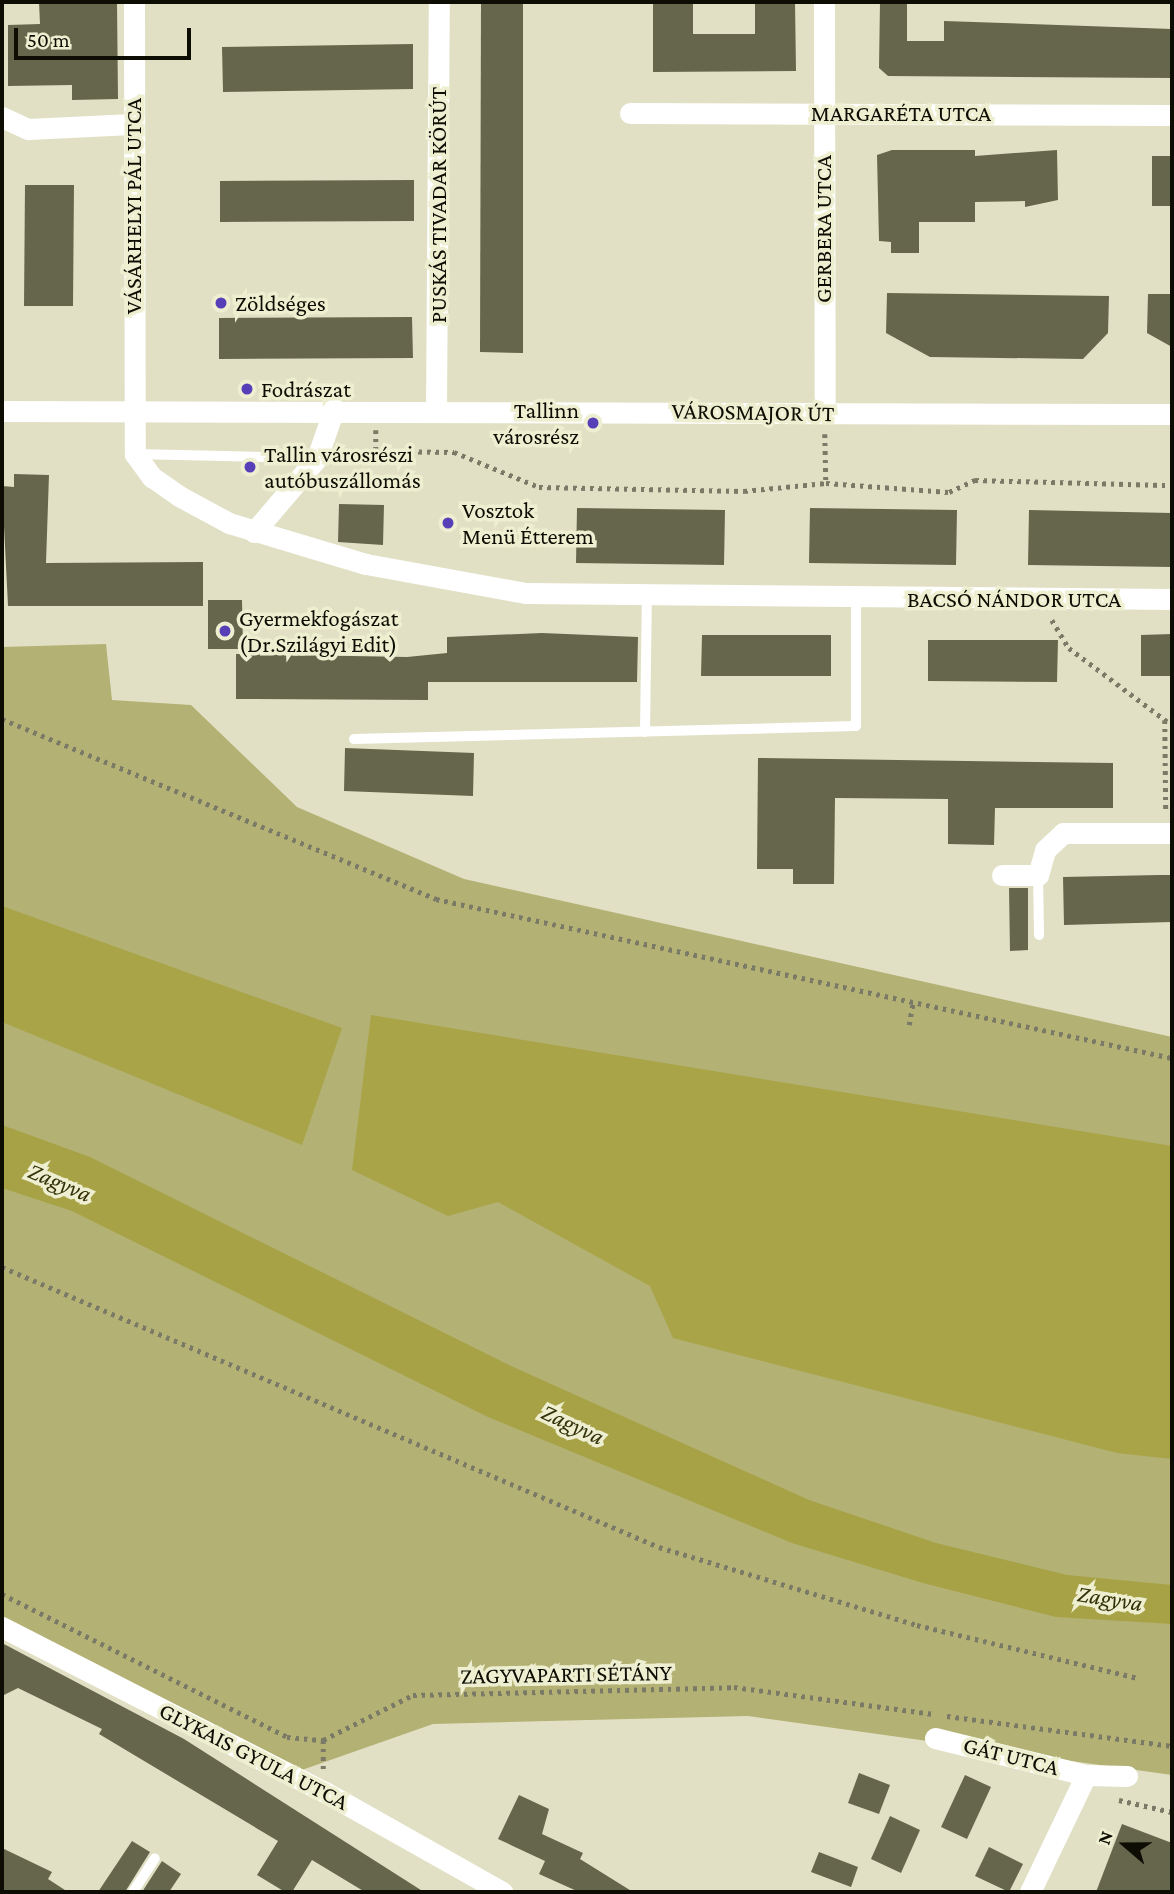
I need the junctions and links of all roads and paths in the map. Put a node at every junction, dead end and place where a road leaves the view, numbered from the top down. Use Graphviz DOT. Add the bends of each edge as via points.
graph roads {
  1 [pos="134,2"];
  2 [pos="439,2"];
  3 [pos="824,2"];
  4 [pos="630,113"];
  5 [pos="824,113"];
  6 [pos="1172,115"];
  7 [pos="2,117"];
  8 [pos="132,124"];
  9 [pos="436,408"];
  10 [pos="334,409"];
  11 [pos="376,409"];
  12 [pos="2,411"];
  13 [pos="133,411"];
  14 [pos="825,413"];
  15 [pos="1172,414"];
  16 [pos="135,454"];
  17 [pos="317,458"];
  18 [pos="826,483"];
  19 [pos="1172,485"];
  20 [pos="254,532"];
  21 [pos="647,595"];
  22 [pos="856,598"];
  23 [pos="1172,599"];
  24 [pos="1040,601"];
  25 [pos="2,719"];
  26 [pos="1165,719"];
  27 [pos="1172,725"];
  28 [pos="645,732"];
  29 [pos="354,739"];
  30 [pos="1169,833"];
  31 [pos="1002,875"];
  32 [pos="1038,875"];
  33 [pos="1039,935"];
  34 [pos="914,1002"];
  35 [pos="909,1025"];
  36 [pos="1172,1058"];
  37 [pos="2,1267"];
  38 [pos="2,1594"];
  39 [pos="2,1627"];
  40 [pos="1138,1678"];
  41 [pos="935,1738"];
  42 [pos="1172,1746"];
  43 [pos="1127,1776"];
  44 [pos="1083,1783"];
  45 [pos="1172,1812"];
  46 [pos="155,1858"];
  47 [pos="132,1892"];
  48 [pos="502,1892"];
  49 [pos="1030,1892"];
  1 -- 8 [label="street, VÁSÁRHELYI PÁL UTCA"];
  2 -- 9 [label="street, PUSKÁS TIVADAR KÖRÚT"];
  3 -- 5 [label="street, GERBERA UTCA"];
  4 -- 5 [label="street, MARGARÉTA UTCA"];
  5 -- 6 [label="street, MARGARÉTA UTCA"];
  5 -- 14 [label="street, GERBERA UTCA"];
  7 -- 8 [label="street" via="29,129"];
  8 -- 13 [label="street, VÁSÁRHELYI PÁL UTCA"];
  9 -- 11 [label="street, VÁROSMAJOR ÚT"];
  9 -- 14 [label="street, VÁROSMAJOR ÚT"];
  10 -- 11 [label="street, VÁROSMAJOR ÚT"];
  10 -- 13 [label="street, VÁROSMAJOR ÚT"];
  10 -- 17 [label="street"];
  11 -- 18 [label="path" via="376,451 454,453 539,487 744,491"];
  12 -- 13 [label="street, VÁROSMAJOR ÚT"];
  13 -- 16 [label="street"];
  14 -- 15 [label="street, VÁROSMAJOR ÚT"];
  14 -- 18 [label="path"];
  16 -- 17 [label="lane"];
  16 -- 20 [label="street" via="152,477 179,496"];
  17 -- 20 [label="street"];
  18 -- 19 [label="path" via="949,492 975,480"];
  20 -- 21 [label="street, BACSÓ NÁNDOR UTCA" via="476,586"];
  21 -- 22 [label="street, BACSÓ NÁNDOR UTCA"];
  21 -- 28 [label="lane"];
  22 -- 24 [label="street, BACSÓ NÁNDOR UTCA"];
  22 -- 28 [label="lane" via="856,726"];
  23 -- 24 [label="street, BACSÓ NÁNDOR UTCA"];
  24 -- 26 [label="path" via="1069,648"];
  25 -- 34 [label="path" via="436,899"];
  26 -- 27 [label="path"];
  26 -- 30 [label="path"];
  28 -- 29 [label="lane"];
  30 -- 32 [label="street" via="1063,833 1045,850"];
  31 -- 32 [label="street"];
  32 -- 33 [label="lane"];
  34 -- 35 [label="path"];
  34 -- 36 [label="path"];
  37 -- 40 [label="path" via="659,1547 917,1625"];
  38 -- 42 [label="path, ZAGYVAPARTI SÉTÁNY" via="286,1737 323,1740 413,1695 734,1687"];
  39 -- 48 [label="street, GLYKAIS GYULA UTCA" via="323,1791"];
  41 -- 44 [label="street, GÁT UTCA"];
  43 -- 44 [label="street, GÁT UTCA"];
  44 -- 45 [label="path"];
  44 -- 49 [label="street, GÁT UTCA"];
  46 -- 47 [label="lane"];
}
